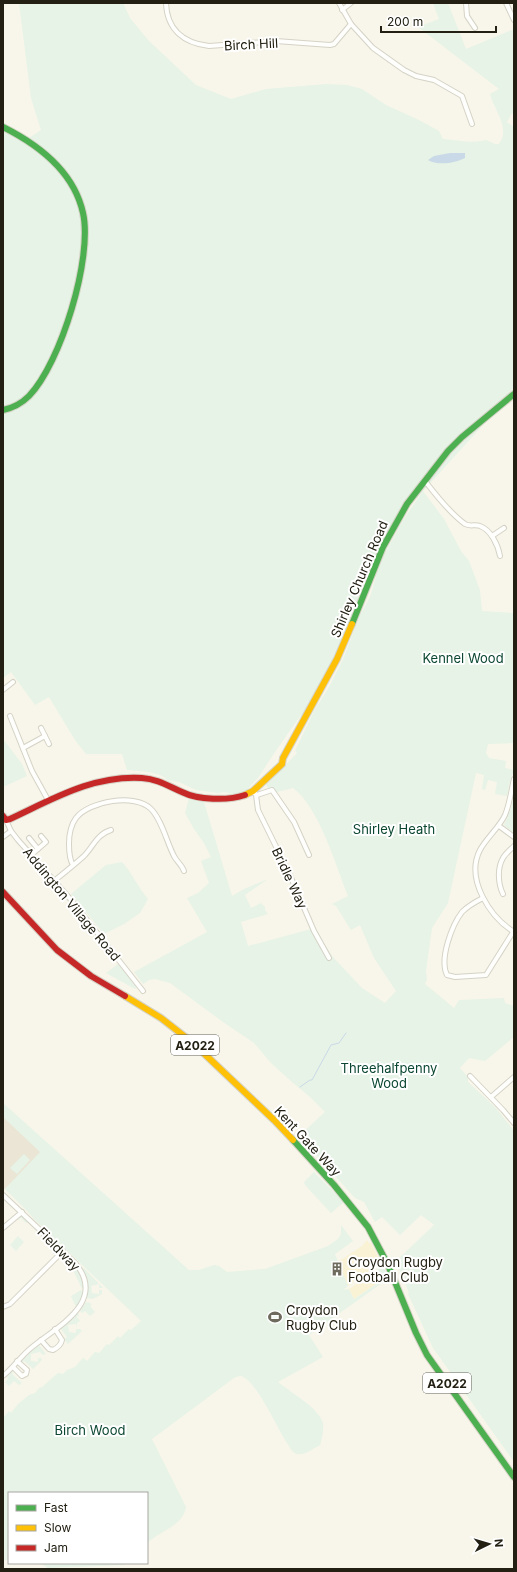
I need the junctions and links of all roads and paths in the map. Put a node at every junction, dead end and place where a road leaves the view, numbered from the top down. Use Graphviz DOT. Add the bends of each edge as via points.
graph roads {
  1 [pos="166,3"];
  2 [pos="338,3"];
  3 [pos="351,3"];
  4 [pos="466,3"];
  5 [pos="506,3"];
  6 [pos="342,10"];
  7 [pos="512,18"];
  8 [pos="350,24"];
  9 [pos="475,28"];
  10 [pos="472,124"];
  11 [pos="3,127"];
  12 [pos="514,394"];
  13 [pos="3,410"];
  14 [pos="424,480"];
  15 [pos="504,528"];
  16 [pos="492,536"];
  17 [pos="500,556"];
  18 [pos="13,682"];
  19 [pos="3,690"];
  20 [pos="10,716"];
  21 [pos="41,728"];
  22 [pos="45,736"];
  23 [pos="49,744"];
  24 [pos="22,748"];
  25 [pos="514,779"];
  26 [pos="258,786"];
  27 [pos="266,792"];
  28 [pos="254,793"];
  29 [pos="48,800"];
  30 [pos="5,818"];
  31 [pos="499,826"];
  32 [pos="111,830"];
  33 [pos="11,831"];
  34 [pos="41,836"];
  35 [pos="3,837"];
  36 [pos="514,837"];
  37 [pos="29,838"];
  38 [pos="514,846"];
  39 [pos="38,849"];
  40 [pos="31,855"];
  41 [pos="309,855"];
  42 [pos="73,865"];
  43 [pos="184,871"];
  44 [pos="54,881"];
  45 [pos="3,892"];
  46 [pos="503,894"];
  47 [pos="483,898"];
  48 [pos="514,932"];
  49 [pos="329,958"];
  50 [pos="140,989"];
  51 [pos="470,1076"];
  52 [pos="514,1078"];
  53 [pos="490,1097"];
  54 [pos="514,1123"];
  55 [pos="3,1195"];
  56 [pos="22,1212"];
  57 [pos="3,1228"];
  58 [pos="63,1251"];
  59 [pos="3,1307"];
  60 [pos="55,1330"];
  61 [pos="42,1340"];
  62 [pos="17,1362"];
  63 [pos="13,1367"];
  64 [pos="3,1376"];
  65 [pos="514,1477"];
  1 -- 8 [label="street, Birch Hill" via="171,25 181,36 199,45 276,41 330,45 334,44"];
  2 -- 6 [label="street"];
  3 -- 6 [label="street"];
  4 -- 9 [label="street" via="467,16"];
  5 -- 7 [label="street"];
  6 -- 8 [label="street"];
  8 -- 10 [label="street" via="372,48 404,70 434,80 462,96"];
  11 -- 13 [label="main road" via="38,147 62,172 72,186 84,215 85,234 82,268 59,343 32,394 20,404"];
  12 -- 14 [label="main road, Shirley Church Road" via="462,437"];
  14 -- 16 [label="street" via="434,494 466,524 482,526"];
  14 -- 26 [label="main road, Shirley Church Road" via="383,547 337,658 283,758 277,763 275,770"];
  15 -- 16 [label="street"];
  16 -- 17 [label="street" via="499,547"];
  18 -- 19 [label="street"];
  20 -- 24 [label="street"];
  21 -- 22 [label="street"];
  22 -- 23 [label="street"];
  22 -- 24 [label="street"];
  24 -- 29 [label="street"];
  25 -- 31 [label="street" via="507,811"];
  26 -- 27 [label="street"];
  26 -- 28 [label="main road, Shirley Church Road"];
  27 -- 28 [label="street"];
  27 -- 41 [label="street" via="272,790 294,822"];
  28 -- 29 [label="main road" via="210,799 183,793 159,781 120,777 83,786"];
  28 -- 49 [label="street, Bridle Way" via="258,810"];
  29 -- 30 [label="main road" via="10,820"];
  30 -- 33 [label="street, Addington Village Road"];
  31 -- 36 [label="street"];
  31 -- 47 [label="street" via="482,847 478,858 477,879"];
  32 -- 42 [label="street" via="98,838 85,855"];
  33 -- 35 [label="street"];
  33 -- 40 [label="street, Addington Village Road"];
  34 -- 39 [label="street" via="46,842"];
  37 -- 39 [label="street"];
  38 -- 46 [label="street" via="501,864 499,884"];
  39 -- 40 [label="street"];
  40 -- 44 [label="street, Addington Village Road"];
  42 -- 43 [label="street" via="70,859 69,838 70,828 76,818 84,810 100,803 124,801 151,809 174,857"];
  42 -- 44 [label="street"];
  44 -- 50 [label="street, Addington Village Road" via="100,935"];
  45 -- 65 [label="main road, Kent Gate Way / A2022" via="57,950 72,962 161,1018 193,1043 274,1120 334,1185 376,1241 428,1356"];
  47 -- 48 [label="street" via="503,923"];
  47 -- 48 [label="street" via="468,907 456,922 445,956 447,975 455,978 486,975"];
  51 -- 53 [label="street"];
  52 -- 53 [label="street"];
  53 -- 54 [label="street"];
  55 -- 56 [label="street, Fieldway"];
  56 -- 57 [label="street"];
  56 -- 58 [label="street, Fieldway"];
  58 -- 59 [label="street" via="10,1304"];
  58 -- 60 [label="street, Fieldway" via="80,1270 85,1281 85,1292 78,1311"];
  60 -- 61 [label="street, Fieldway"];
  60 -- 61 [label="street" via="62,1340 57,1348 49,1349"];
  61 -- 62 [label="street, Fieldway"];
  62 -- 63 [label="street, Fieldway"];
  62 -- 63 [label="street" via="27,1370 26,1374 23,1376"];
  63 -- 64 [label="street, Fieldway"];
}
